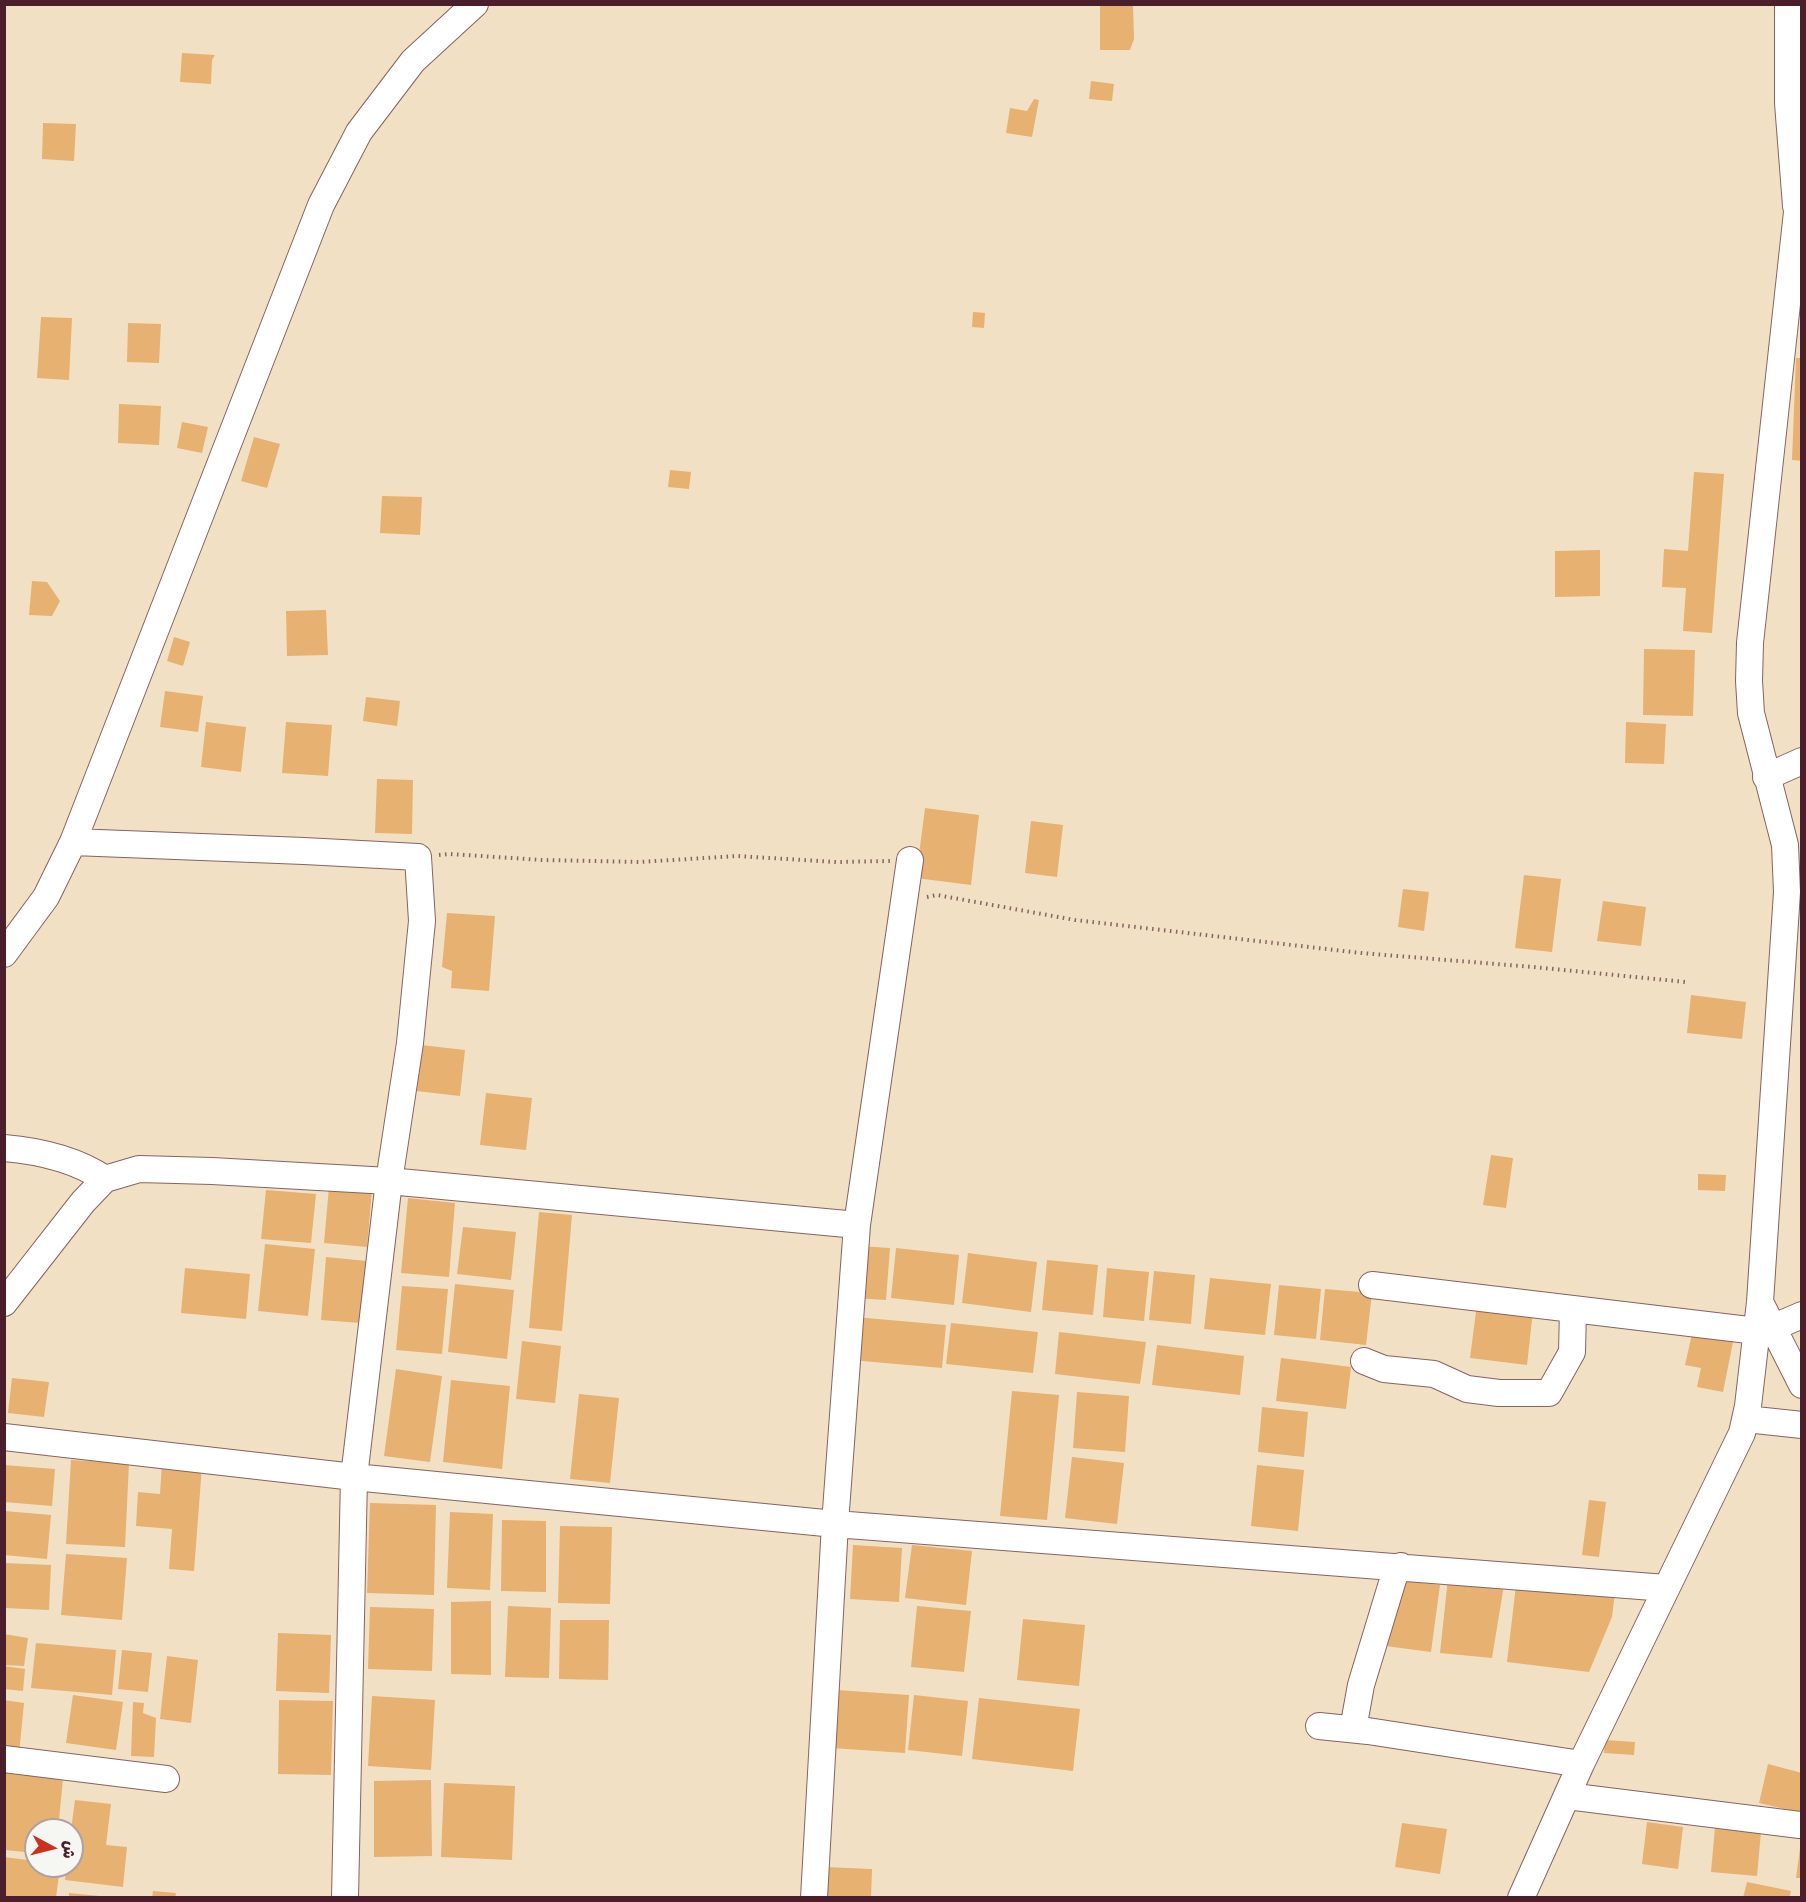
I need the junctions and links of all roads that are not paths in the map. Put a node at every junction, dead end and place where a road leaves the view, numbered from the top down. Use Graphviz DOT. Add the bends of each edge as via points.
graph roads {
  1 [pos="476,4"];
  2 [pos="1788,4"];
  3 [pos="1799,200"];
  4 [pos="1802,761"];
  5 [pos="1766,777"];
  6 [pos="73,842"];
  7 [pos="910,860"];
  8 [pos="4,954"];
  9 [pos="4,1148"];
  10 [pos="105,1179"];
  11 [pos="390,1181"];
  12 [pos="857,1226"];
  13 [pos="1372,1285"];
  14 [pos="4,1303"];
  15 [pos="1572,1309"];
  16 [pos="1802,1315"];
  17 [pos="1766,1329"];
  18 [pos="1364,1361"];
  19 [pos="1802,1385"];
  20 [pos="1746,1419"];
  21 [pos="1802,1425"];
  22 [pos="4,1437"];
  23 [pos="354,1477"];
  24 [pos="835,1524"];
  25 [pos="1401,1566"];
  26 [pos="1666,1588"];
  27 [pos="1319,1726"];
  28 [pos="1353,1729"];
  29 [pos="4,1759"];
  30 [pos="1581,1764"];
  31 [pos="166,1779"];
  32 [pos="1566,1797"];
  33 [pos="1800,1825"];
  34 [pos="345,1898"];
  35 [pos="814,1898"];
  36 [pos="1521,1898"];
  1 -- 6 [label="street" via="413,61 359,132 321,205"];
  2 -- 3 [label="street" via="1788,103"];
  3 -- 5 [label="street" via="1750,643 1751,713"];
  4 -- 5 [label="street"];
  5 -- 17 [label="street" via="1785,845 1787,892 1760,1302"];
  6 -- 8 [label="street" via="46,897"];
  6 -- 11 [label="street" via="417,857 422,921"];
  7 -- 12 [label="street"];
  9 -- 10 [label="street" via="34,1150 87,1167"];
  10 -- 11 [label="street" via="139,1169"];
  10 -- 14 [label="street"];
  11 -- 12 [label="street"];
  11 -- 23 [label="street"];
  12 -- 24 [label="street"];
  13 -- 15 [label="street"];
  15 -- 17 [label="street"];
  15 -- 18 [label="street" via="1572,1352 1549,1393 1467,1389 1434,1374 1384,1369"];
  16 -- 17 [label="street"];
  17 -- 19 [label="street"];
  17 -- 20 [label="street"];
  20 -- 21 [label="street"];
  20 -- 26 [label="street"];
  22 -- 23 [label="street"];
  23 -- 24 [label="street"];
  23 -- 34 [label="street"];
  24 -- 25 [label="street"];
  24 -- 35 [label="street"];
  25 -- 26 [label="street"];
  25 -- 28 [label="street" via="1395,1573 1361,1685"];
  26 -- 30 [label="street"];
  27 -- 28 [label="street"];
  28 -- 30 [label="street"];
  29 -- 31 [label="street"];
  30 -- 32 [label="street"];
  32 -- 33 [label="street"];
  32 -- 36 [label="street"];
}
